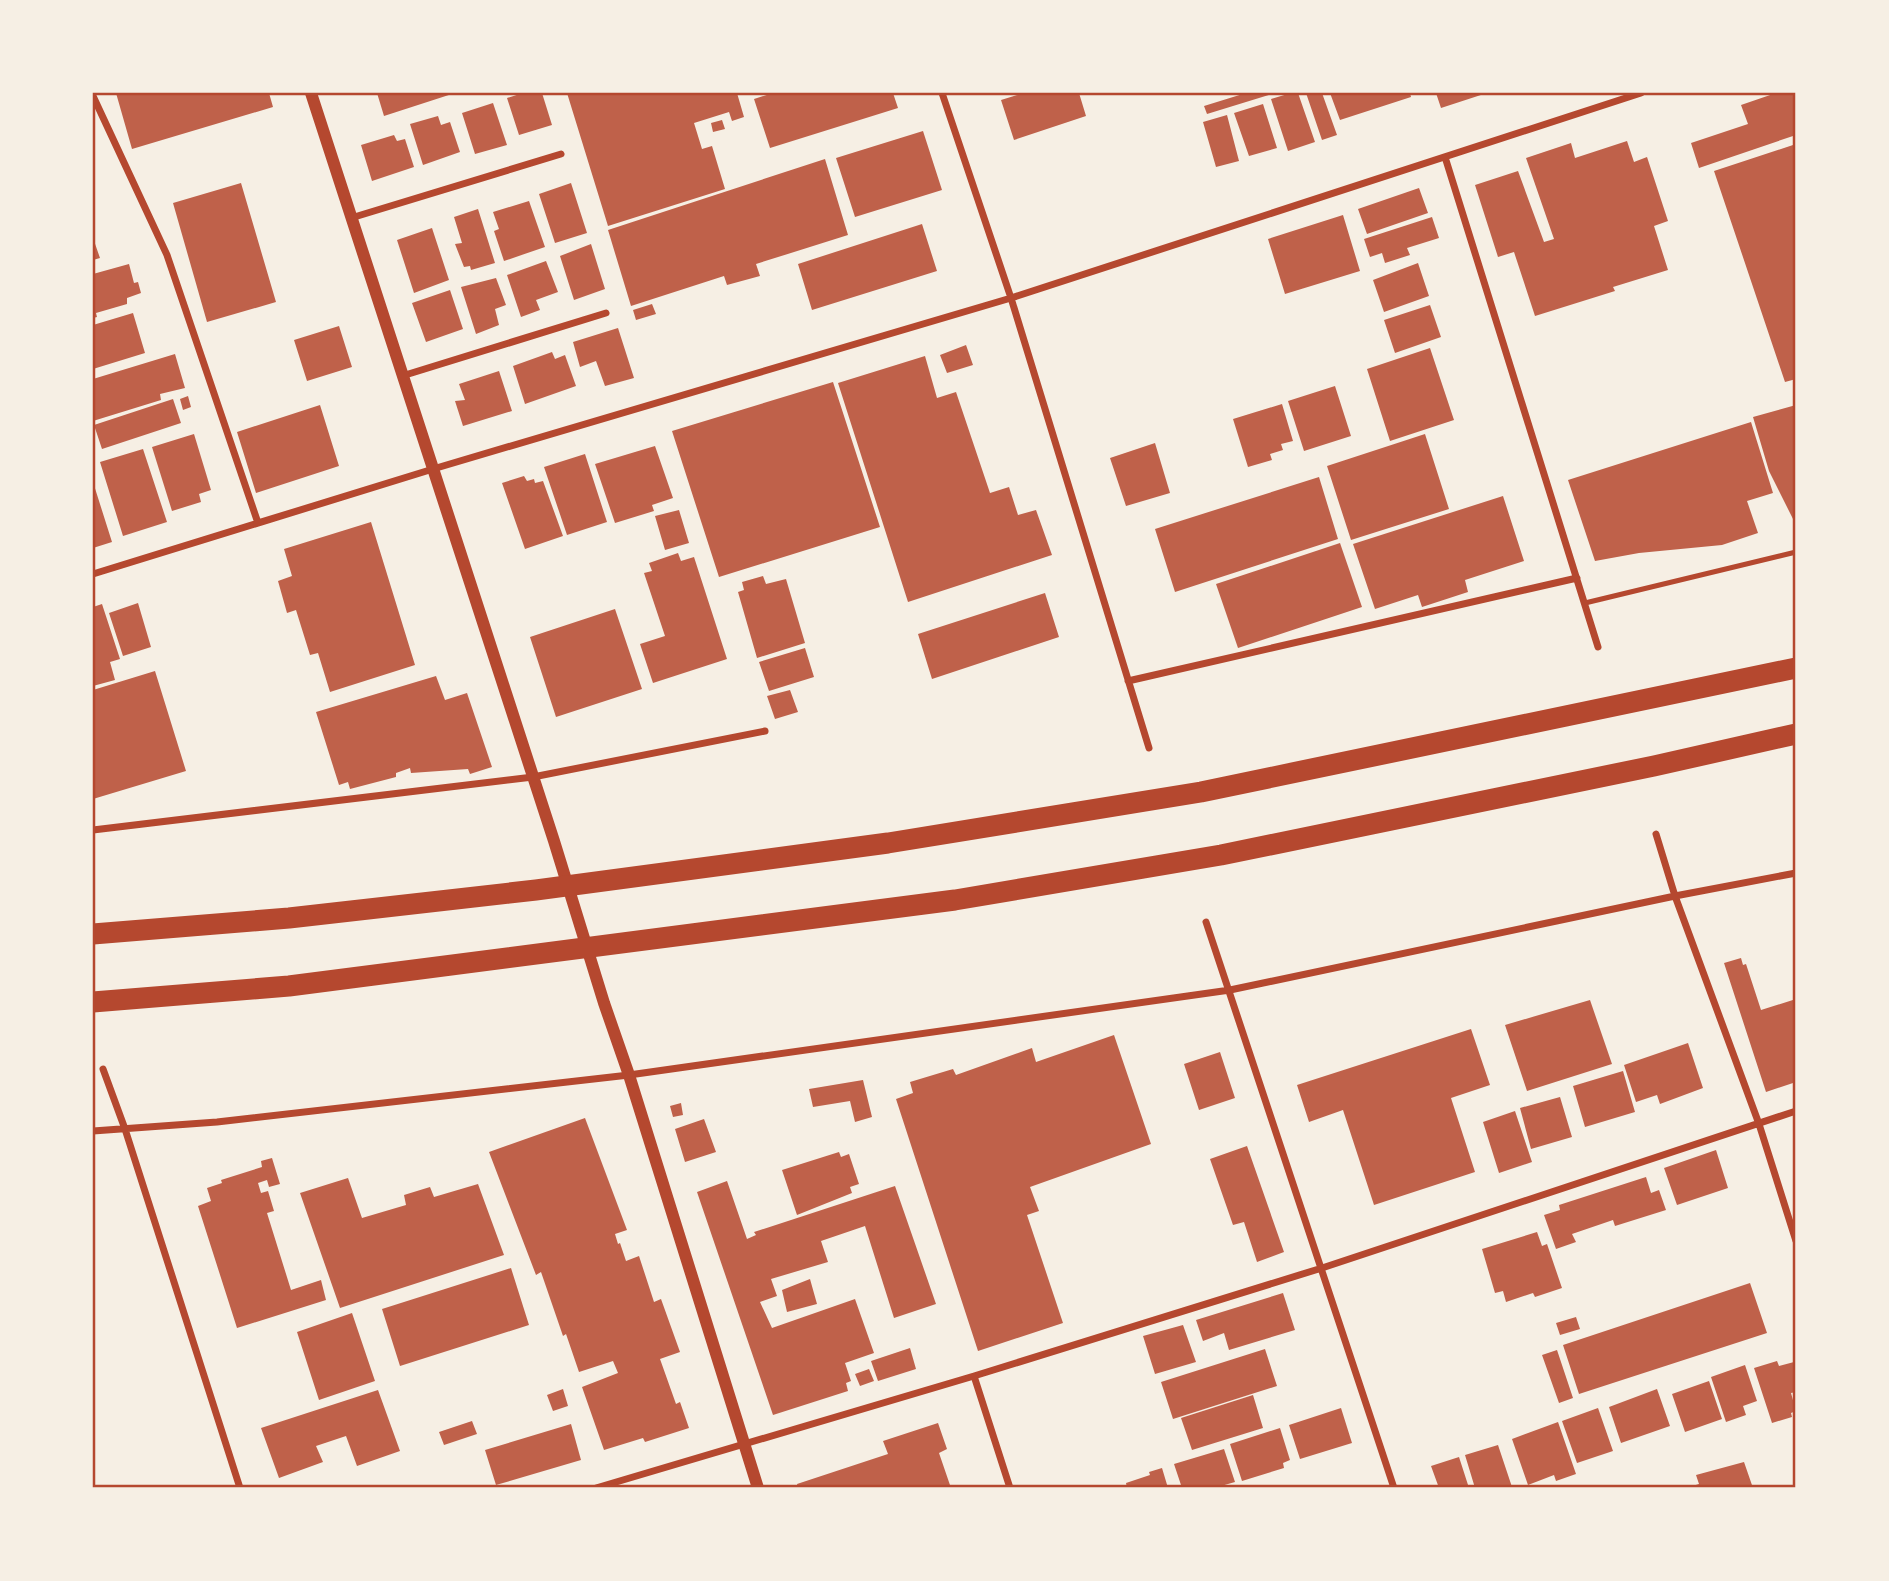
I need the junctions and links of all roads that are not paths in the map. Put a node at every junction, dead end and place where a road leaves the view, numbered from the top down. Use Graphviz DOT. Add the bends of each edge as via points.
graph roads {
  1 [pos="311,93"];
  2 [pos="942,93"];
  3 [pos="1641,93"];
  4 [pos="93,96"];
  5 [pos="561,154"];
  6 [pos="1445,156"];
  7 [pos="351,218"];
  8 [pos="1011,298"];
  9 [pos="606,313"];
  10 [pos="402,376"];
  11 [pos="433,470"];
  12 [pos="258,523"];
  13 [pos="1796,552"];
  14 [pos="93,574"];
  15 [pos="1577,579"];
  16 [pos="1585,603"];
  17 [pos="1598,647"];
  18 [pos="1796,668"];
  19 [pos="1128,681"];
  20 [pos="765,731"];
  21 [pos="1796,734"];
  22 [pos="1149,748"];
  23 [pos="533,776"];
  24 [pos="93,830"];
  25 [pos="1656,834"];
  26 [pos="1796,873"];
  27 [pos="1675,896"];
  28 [pos="1206,922"];
  29 [pos="93,934"];
  30 [pos="1230,990"];
  31 [pos="93,1002"];
  32 [pos="103,1069"];
  33 [pos="629,1075"];
  34 [pos="1796,1111"];
  35 [pos="1759,1124"];
  36 [pos="124,1129"];
  37 [pos="93,1131"];
  38 [pos="1796,1241"];
  39 [pos="1322,1268"];
  40 [pos="974,1376"];
  41 [pos="743,1443"];
  42 [pos="240,1488"];
  43 [pos="596,1488"];
  44 [pos="758,1488"];
  45 [pos="1010,1488"];
  46 [pos="1394,1488"];
  1 -- 7 [label="street"];
  2 -- 8 [label="street"];
  3 -- 6 [label="street"];
  4 -- 12 [label="street" via="167,256"];
  5 -- 7 [label="street"];
  6 -- 8 [label="street"];
  6 -- 15 [label="street"];
  7 -- 10 [label="street"];
  8 -- 11 [label="street"];
  8 -- 19 [label="street"];
  9 -- 10 [label="street"];
  10 -- 11 [label="street"];
  11 -- 12 [label="street"];
  11 -- 23 [label="street"];
  12 -- 14 [label="street"];
  13 -- 16 [label="lane"];
  15 -- 16 [label="street"];
  15 -- 19 [label="street"];
  16 -- 17 [label="street"];
  18 -- 29 [label="highway" via="1201,792 888,843 536,890"];
  19 -- 22 [label="street"];
  20 -- 23 [label="street"];
  21 -- 31 [label="highway" via="1221,855 955,900 289,986"];
  23 -- 24 [label="street"];
  23 -- 33 [label="street"];
  25 -- 27 [label="street"];
  26 -- 27 [label="street"];
  27 -- 30 [label="street"];
  27 -- 35 [label="street"];
  28 -- 30 [label="street"];
  30 -- 33 [label="street"];
  30 -- 39 [label="street"];
  32 -- 36 [label="street"];
  33 -- 36 [label="street"];
  33 -- 41 [label="street"];
  34 -- 35 [label="street"];
  35 -- 38 [label="street"];
  35 -- 39 [label="street"];
  36 -- 37 [label="street"];
  36 -- 42 [label="street"];
  39 -- 40 [label="street"];
  39 -- 46 [label="street"];
  40 -- 41 [label="street"];
  40 -- 45 [label="street"];
  41 -- 43 [label="street"];
  41 -- 44 [label="street"];
}
